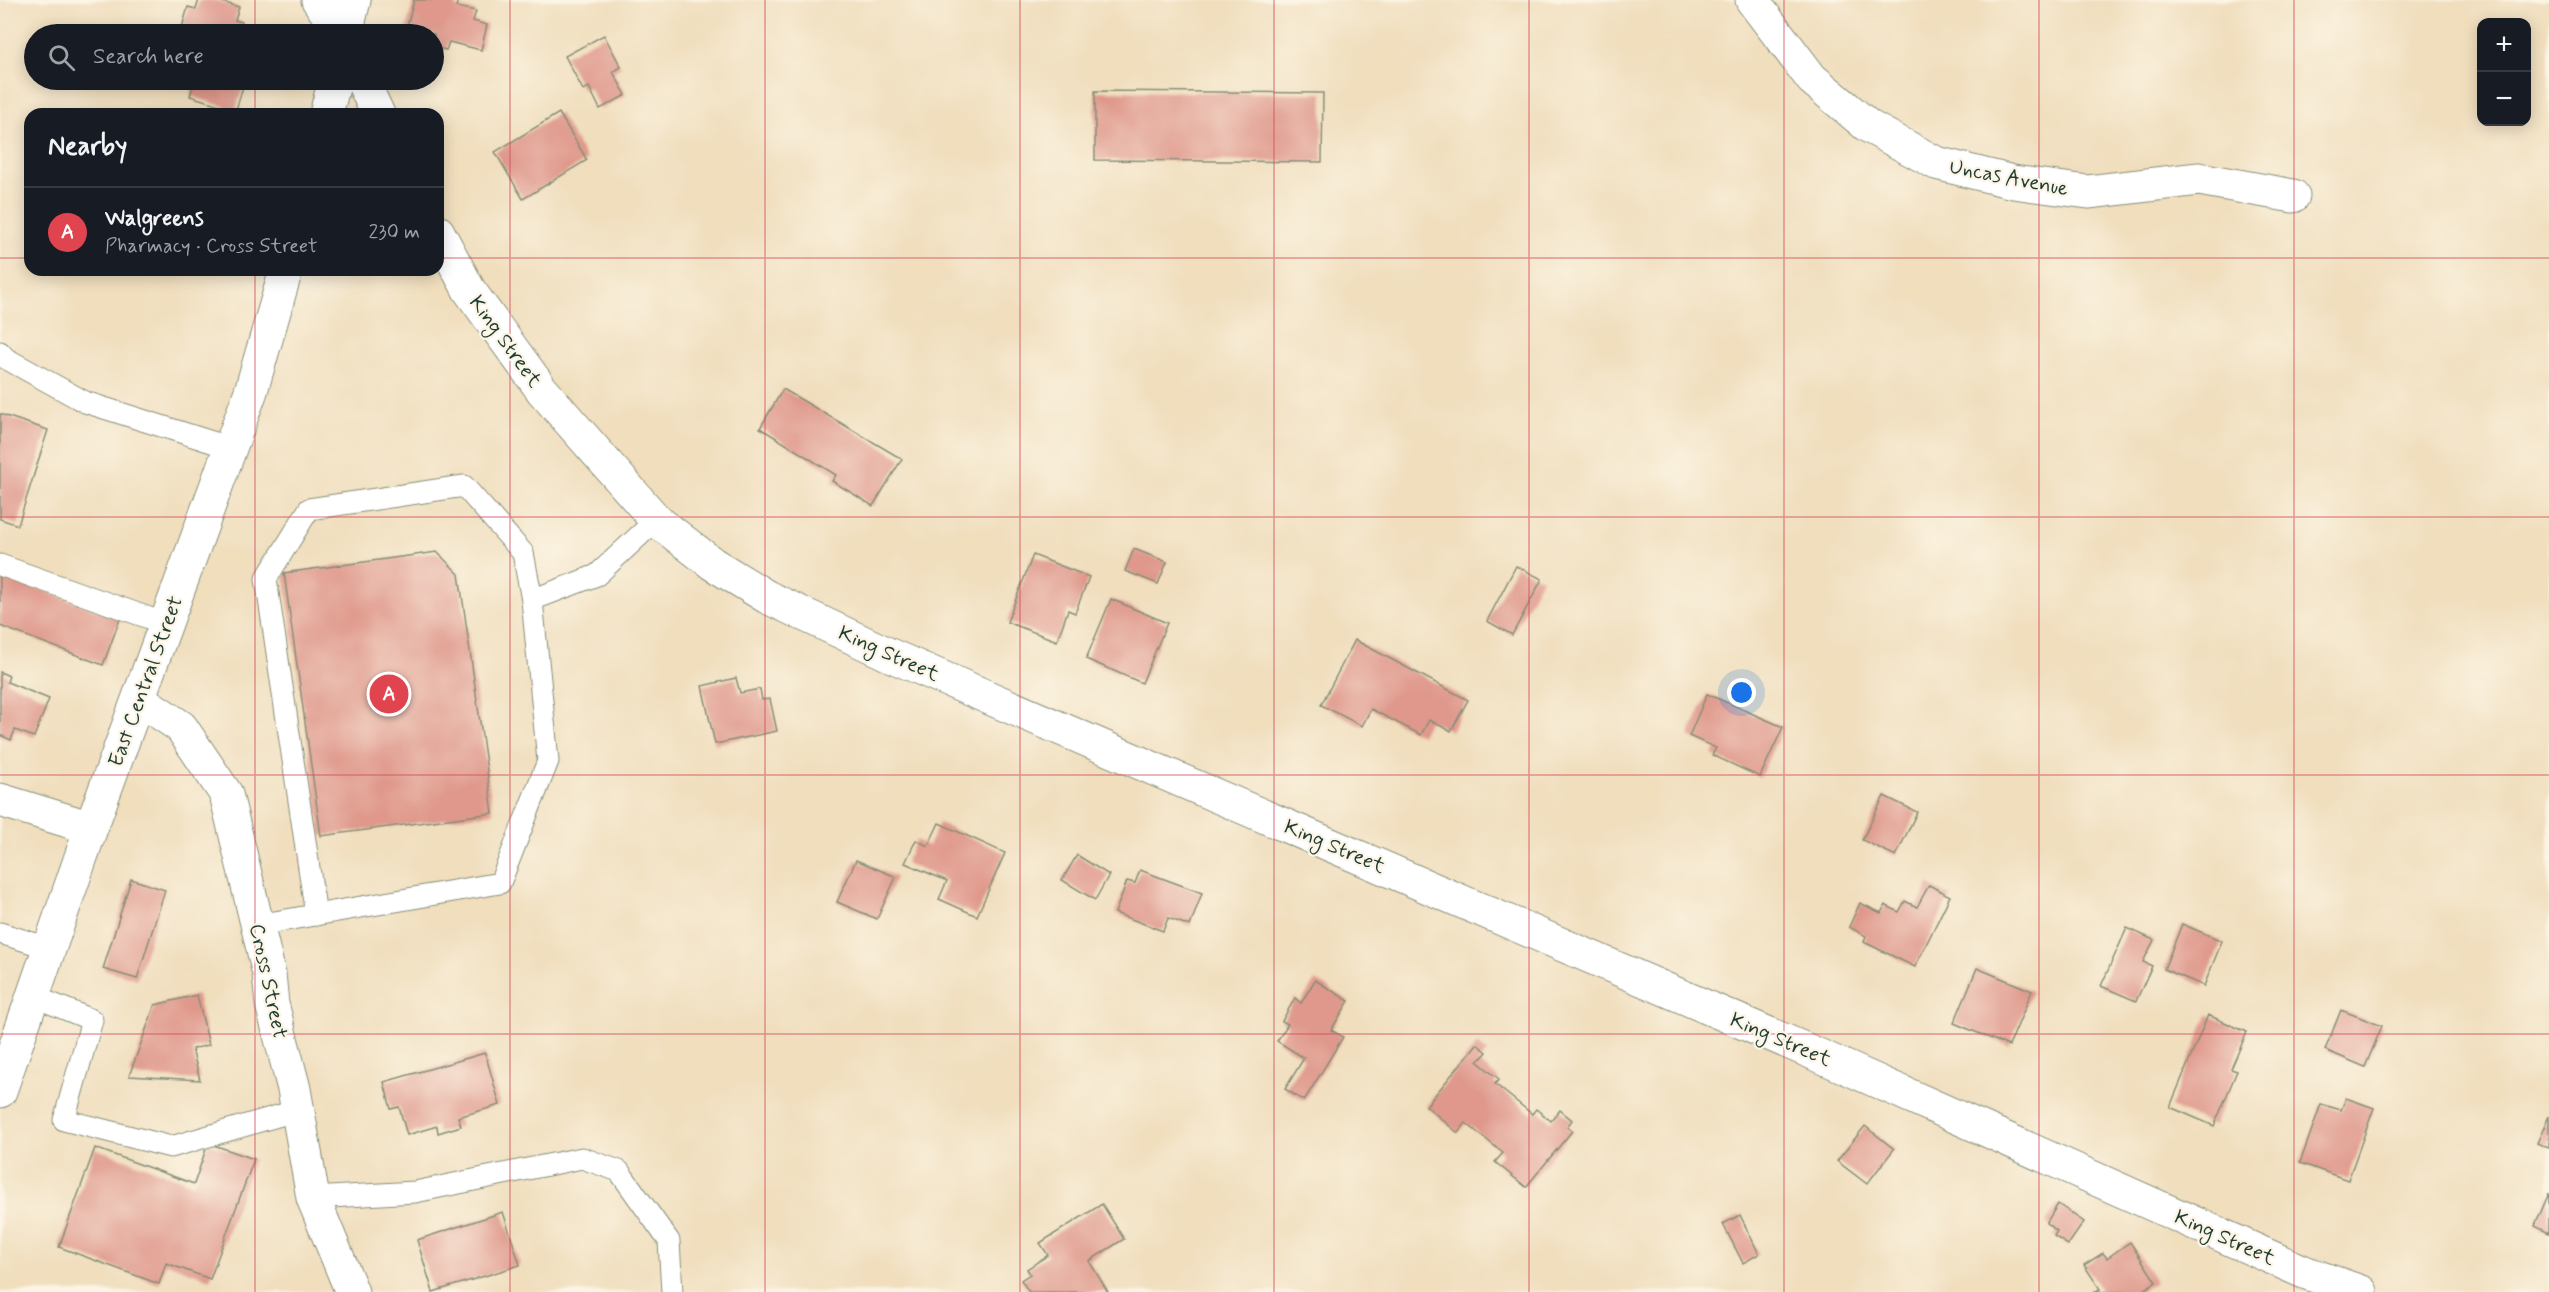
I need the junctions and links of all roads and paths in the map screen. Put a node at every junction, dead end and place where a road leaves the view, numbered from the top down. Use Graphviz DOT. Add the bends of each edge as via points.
graph roads {
  1 [pos="318,0"];
  2 [pos="354,0"];
  3 [pos="1752,0"];
  4 [pos="334,24"];
  5 [pos="348,24"];
  6 [pos="332,90"];
  7 [pos="367,90"];
  8 [pos="328,108"];
  9 [pos="375,108"];
  10 [pos="2293,196"];
  11 [pos="444,243"];
  12 [pos="444,271"];
  13 [pos="291,277"];
  14 [pos="469,290"];
  15 [pos="0,352"];
  16 [pos="231,448"];
  17 [pos="656,520"];
  18 [pos="0,565"];
  19 [pos="532,600"];
  20 [pos="166,624"];
  21 [pos="139,699"];
  22 [pos="0,800"];
  23 [pos="91,828"];
  24 [pos="316,915"];
  25 [pos="257,926"];
  26 [pos="0,933"];
  27 [pos="49,948"];
  28 [pos="33,996"];
  29 [pos="8,1040"];
  30 [pos="0,1091"];
  31 [pos="298,1110"];
  32 [pos="313,1198"];
  33 [pos="2294,1282"];
  34 [pos="352,1292"];
  35 [pos="672,1292"];
  36 [pos="2361,1292"];
  1 -- 4 [label="main road"];
  2 -- 5 [label="main road"];
  3 -- 10 [label="main road, Uncas Avenue" via="1812,79 1868,126 1936,162 2013,182 2088,192 2199,179"];
  6 -- 8 [label="main road"];
  7 -- 9 [label="main road"];
  11 -- 14 [label="main road, King Street"];
  12 -- 14 [label="main road"];
  13 -- 16 [label="main road, East Central Street"];
  14 -- 17 [label="main road, King Street" via="542,390"];
  15 -- 16 [label="lane" via="85,402"];
  16 -- 20 [label="main road, East Central Street"];
  17 -- 19 [label="lane" via="597,575"];
  17 -- 33 [label="main road, King Street" via="713,564 767,597 892,656 1825,1058"];
  18 -- 20 [label="lane"];
  19 -- 24 [label="lane" via="549,761 500,883"];
  19 -- 24 [label="lane" via="523,553 464,486 309,509 266,579"];
  20 -- 21 [label="main road, East Central Street"];
  21 -- 23 [label="main road, East Central Street"];
  21 -- 25 [label="main road, Cross Street" via="181,727 226,794"];
  22 -- 23 [label="main road"];
  23 -- 27 [label="main road, East Central Street"];
  24 -- 25 [label="lane"];
  25 -- 31 [label="main road, Cross Street"];
  26 -- 27 [label="lane"];
  27 -- 28 [label="main road, East Central Street"];
  28 -- 29 [label="main road, East Central Street"];
  28 -- 31 [label="lane" via="92,1020 64,1120 171,1147"];
  29 -- 30 [label="main road, East Central Street"];
  31 -- 32 [label="main road, Cross Street"];
  32 -- 34 [label="main road, Cross Street"];
  32 -- 35 [label="lane" via="415,1192 582,1158 619,1171 669,1240"];
  33 -- 36 [label="main road, King Street"];
}
